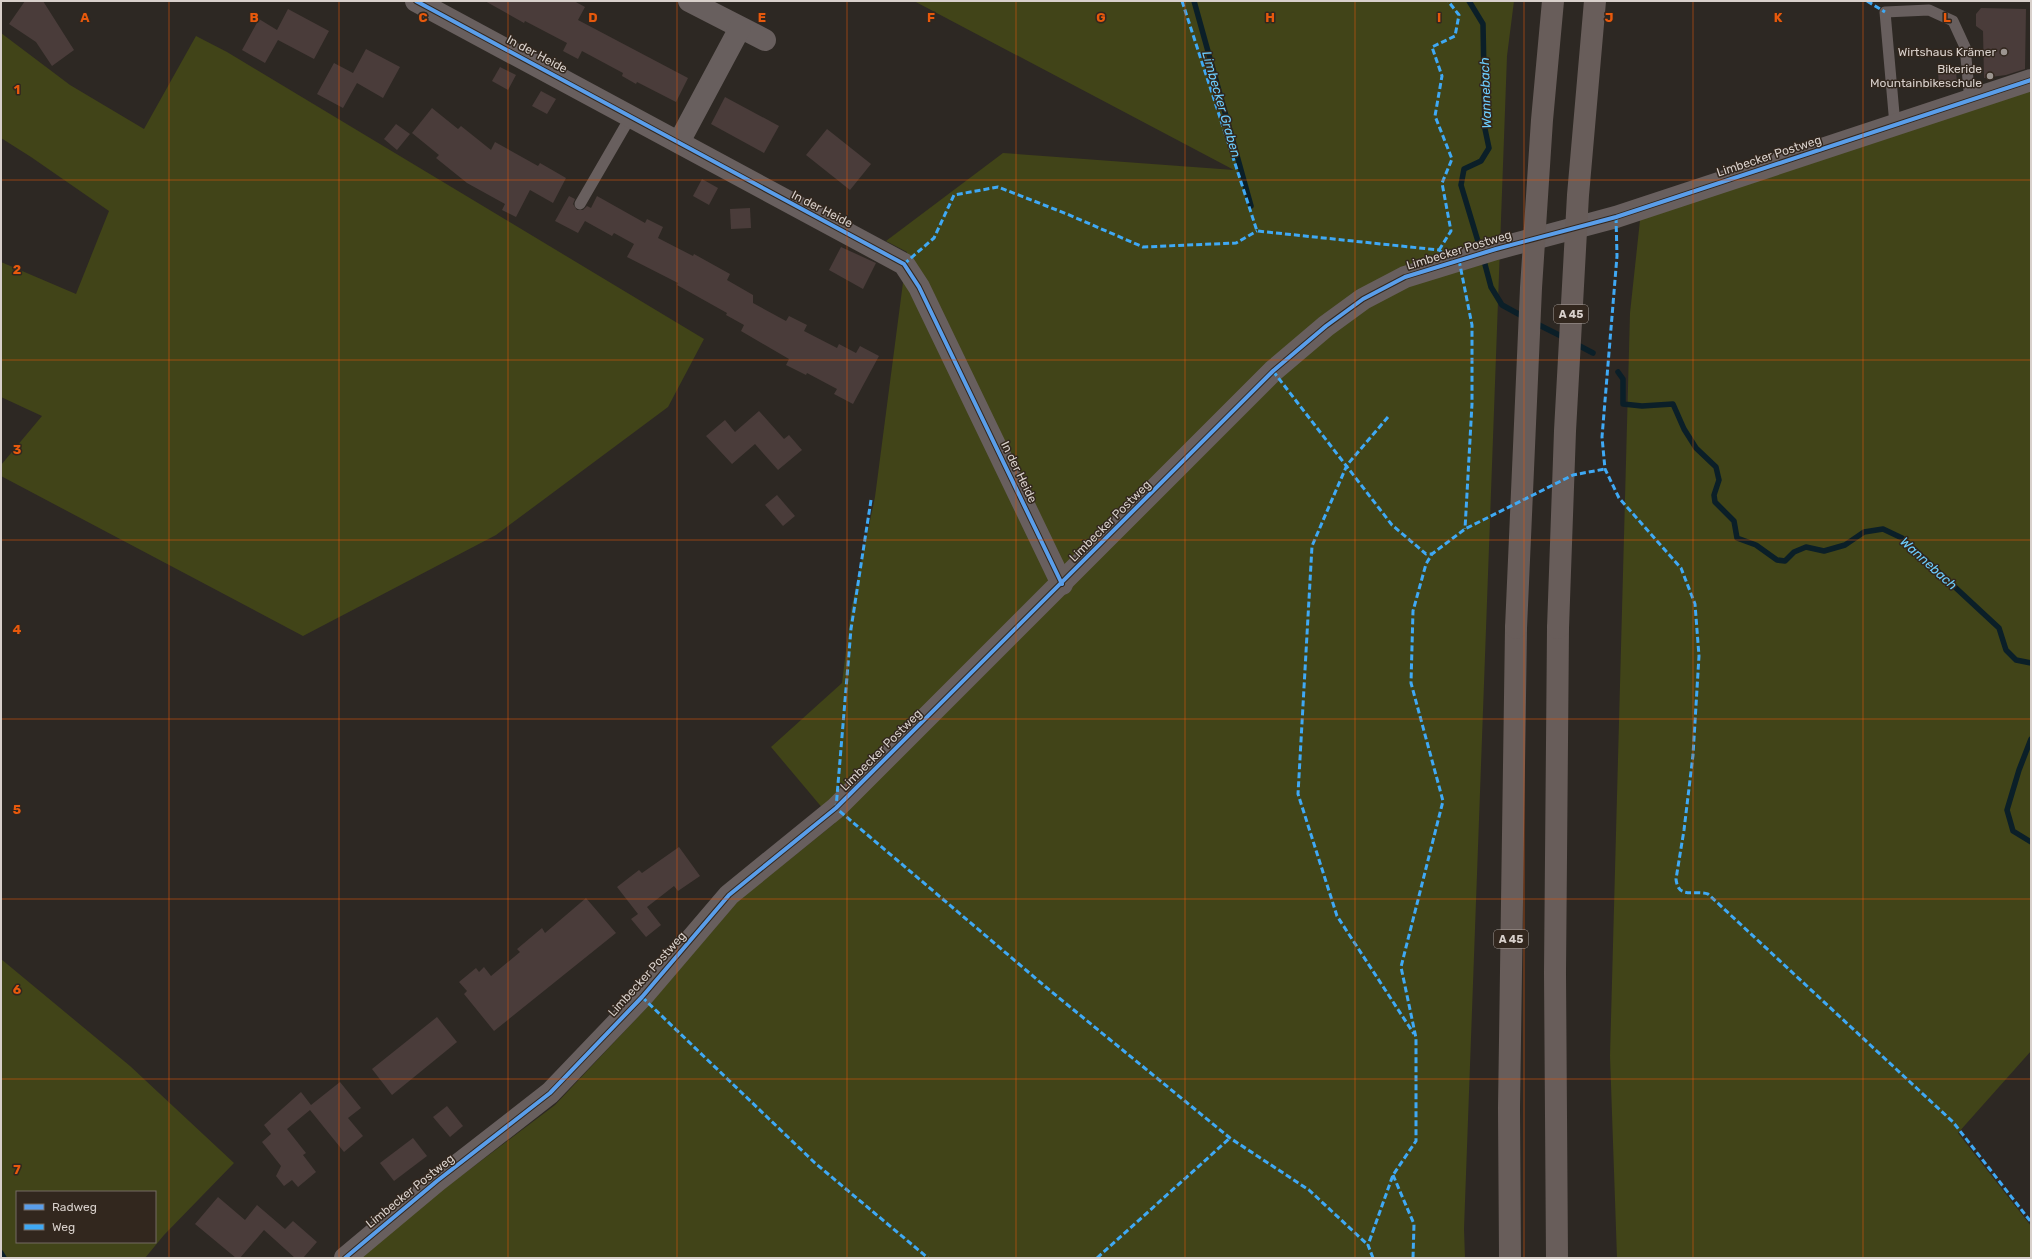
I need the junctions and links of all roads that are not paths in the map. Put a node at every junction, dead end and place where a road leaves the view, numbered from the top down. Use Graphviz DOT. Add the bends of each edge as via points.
graph roads {
  1 [pos="416,1"];
  2 [pos="689,1"];
  3 [pos="1553,1"];
  4 [pos="1596,1"];
  5 [pos="740,28"];
  6 [pos="766,40"];
  7 [pos="2031,80"];
  8 [pos="1970,101"];
  9 [pos="631,116"];
  10 [pos="1895,126"];
  11 [pos="679,142"];
  12 [pos="580,204"];
  13 [pos="1062,584"];
  14 [pos="345,1258"];
  15 [pos="1510,1258"];
  16 [pos="1557,1258"];
  1 -- 9 [label="street, In der Heide"];
  2 -- 5 [label="street"];
  3 -- 15 [label="highway, A 45, bridge" via="1530,288 1516,628 1509,1108"];
  4 -- 16 [label="highway, A 45, bridge" via="1578,195 1565,431 1558,628 1555,974"];
  5 -- 6 [label="street"];
  5 -- 11 [label="street"];
  7 -- 8 [label="street, Limbecker Postweg"];
  8 -- 10 [label="street, Limbecker Postweg"];
  8 -- 10 [label="lane" via="1965,47 1953,21 1929,10 1885,12"];
  9 -- 11 [label="street, In der Heide"];
  9 -- 12 [label="lane"];
  10 -- 13 [label="street, Limbecker Postweg" via="1616,217 1472,256 1406,277 1384,287 1326,326 1273,371"];
  11 -- 13 [label="street, In der Heide" via="904,264 920,287"];
  13 -- 14 [label="street, Limbecker Postweg" via="836,808 729,895 642,997 550,1093 437,1181"];
}
